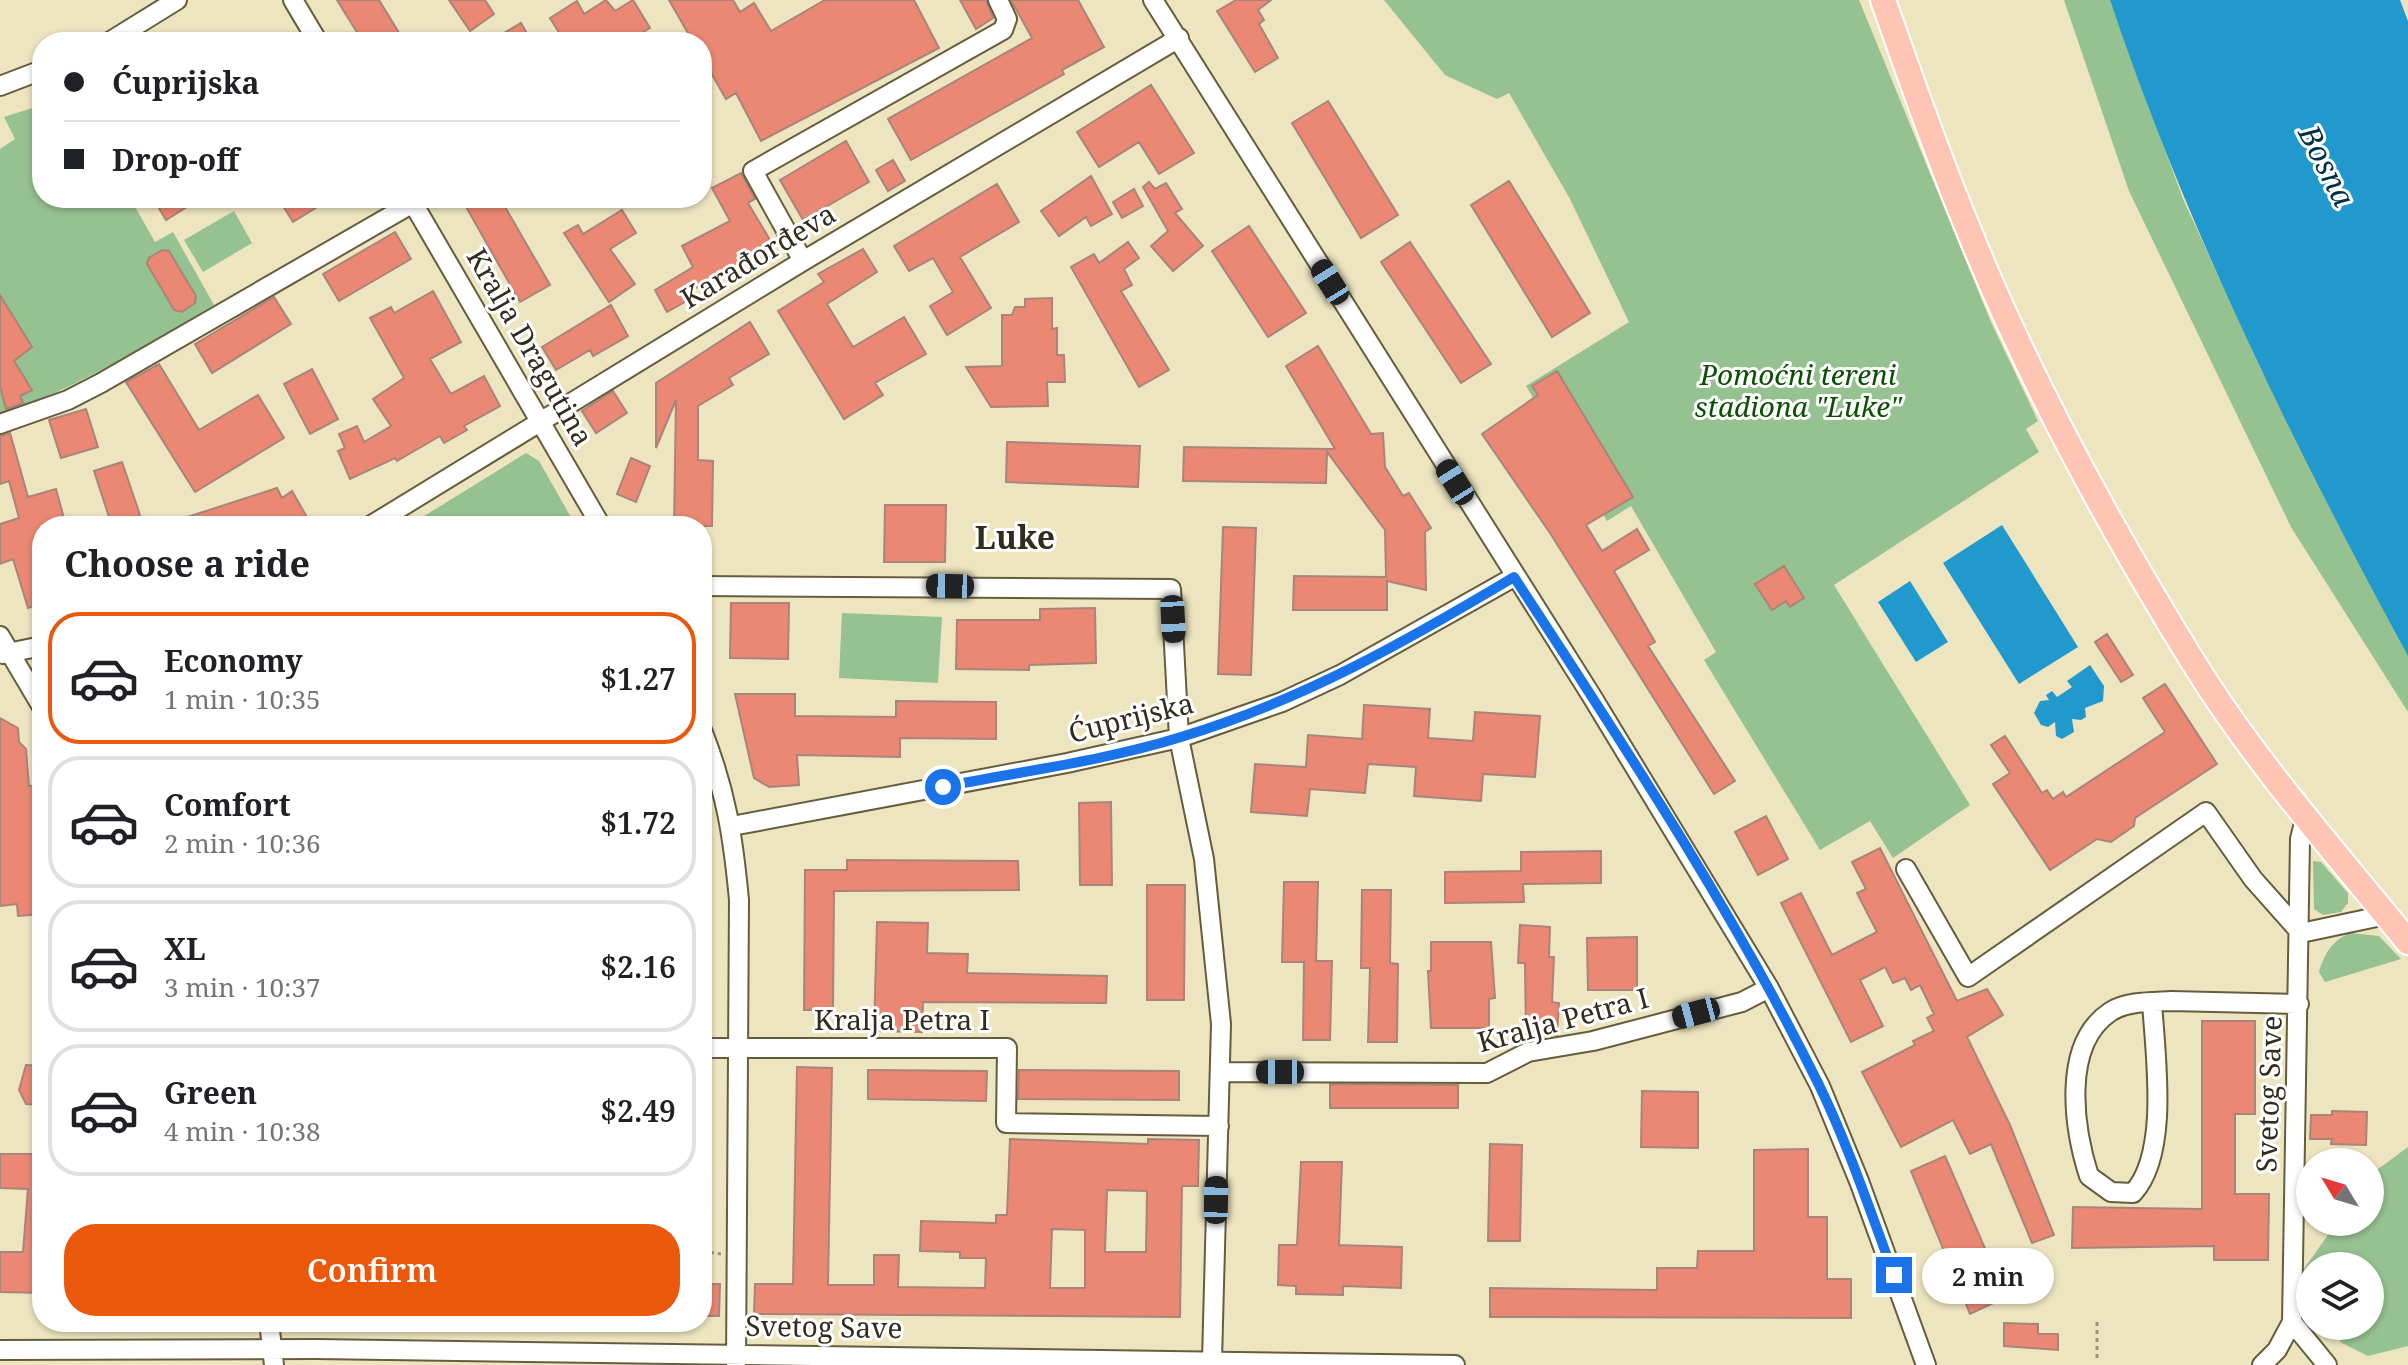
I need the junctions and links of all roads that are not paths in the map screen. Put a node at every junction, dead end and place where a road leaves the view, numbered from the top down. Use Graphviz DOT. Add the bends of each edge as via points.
graph roads {
  1 [pos="177,0"];
  2 [pos="293,0"];
  3 [pos="998,0"];
  4 [pos="1153,0"];
  5 [pos="1883,0"];
  6 [pos="125,32"];
  7 [pos="312,32"];
  8 [pos="1179,38"];
  9 [pos="32,74"];
  10 [pos="0,86"];
  11 [pos="397,208"];
  12 [pos="416,208"];
  13 [pos="803,261"];
  14 [pos="542,419"];
  15 [pos="0,424"];
  16 [pos="386,516"];
  17 [pos="595,516"];
  18 [pos="1514,577"];
  19 [pos="712,586"];
  20 [pos="0,636"];
  21 [pos="32,648"];
  22 [pos="7,654"];
  23 [pos="32,692"];
  24 [pos="1179,738"];
  25 [pos="712,756"];
  26 [pos="2306,815"];
  27 [pos="732,826"];
  28 [pos="1906,869"];
  29 [pos="2386,915"];
  30 [pos="2301,933"];
  31 [pos="2408,942"];
  32 [pos="1769,988"];
  33 [pos="2152,1002"];
  34 [pos="2299,1004"];
  35 [pos="712,1048"];
  36 [pos="740,1049"];
  37 [pos="1221,1072"];
  38 [pos="1219,1126"];
  39 [pos="2292,1322"];
  40 [pos="270,1332"];
  41 [pos="0,1350"];
  42 [pos="273,1357"];
  43 [pos="736,1360"];
  44 [pos="1212,1360"];
  45 [pos="1455,1365"];
  46 [pos="1926,1365"];
  47 [pos="2262,1365"];
  48 [pos="2327,1365"];
  1 -- 6 [label="street"];
  2 -- 7 [label="street"];
  3 -- 13 [label="street" via="1007,19 1003,30 753,171"];
  4 -- 8 [label="street"];
  5 -- 26 [label="main road" via="1967,228 2051,409 2196,667"];
  8 -- 13 [label="street, Karađorđeva"];
  8 -- 18 [label="street"];
  9 -- 10 [label="street"];
  11 -- 15 [label="street" via="101,383"];
  12 -- 14 [label="street, Kralja Dragutina"];
  13 -- 14 [label="street, Karađorđeva"];
  14 -- 16 [label="street, Karađorđeva"];
  14 -- 17 [label="street, Kralja Dragutina"];
  18 -- 24 [label="street, Ćuprijska" via="1340,675 1282,702"];
  18 -- 32 [label="street"];
  19 -- 24 [label="street" via="1171,589"];
  20 -- 22 [label="street"];
  21 -- 22 [label="street"];
  22 -- 23 [label="street"];
  24 -- 27 [label="street, Ćuprijska"];
  24 -- 37 [label="street" via="1204,859 1216,956"];
  25 -- 27 [label="street"];
  26 -- 29 [label="main road"];
  26 -- 30 [label="street, Svetog Save" via="2300,839"];
  27 -- 36 [label="street" via="739,900"];
  28 -- 30 [label="street" via="1968,977 2206,812 2253,879"];
  29 -- 30 [label="street"];
  29 -- 31 [label="main road"];
  30 -- 34 [label="street, Svetog Save"];
  32 -- 37 [label="street, Kralja Petra I" via="1742,1002 1593,1041 1528,1052 1487,1073"];
  32 -- 46 [label="street" via="1820,1086"];
  33 -- 33 [label="street" via="2157,1083 2153,1155 2133,1193 2111,1192 2089,1176 2081,1149 2077,1122 2082,1052 2110,1011"];
  33 -- 34 [label="street"];
  34 -- 39 [label="street, Svetog Save"];
  35 -- 36 [label="street, Kralja Petra I"];
  36 -- 38 [label="street, Kralja Petra I" via="1007,1048 1006,1123"];
  36 -- 43 [label="street"];
  37 -- 38 [label="street"];
  38 -- 44 [label="street"];
  39 -- 47 [label="street"];
  39 -- 48 [label="street"];
  40 -- 42 [label="street"];
  41 -- 42 [label="street, Svetog Save"];
  42 -- 43 [label="street, Svetog Save"];
  43 -- 44 [label="street, Svetog Save"];
  44 -- 45 [label="street, Svetog Save"];
}
